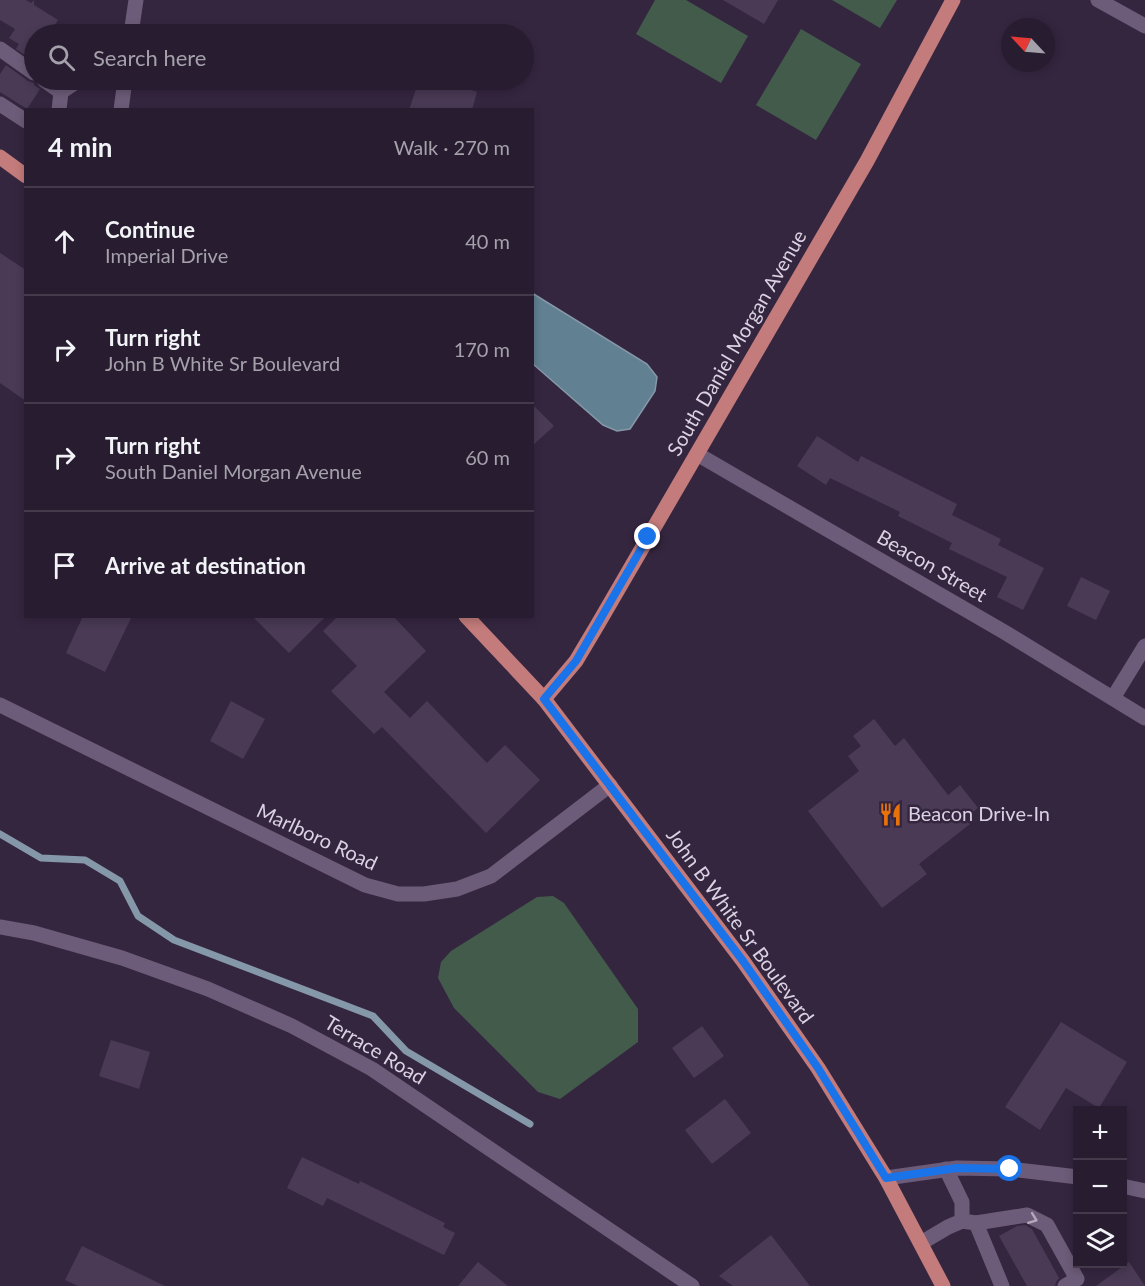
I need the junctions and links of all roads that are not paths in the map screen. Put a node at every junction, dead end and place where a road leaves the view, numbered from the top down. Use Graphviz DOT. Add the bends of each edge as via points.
graph roads {
  1 [pos="136,0"];
  2 [pos="954,0"];
  3 [pos="1098,0"];
  4 [pos="132,24"];
  5 [pos="1145,26"];
  6 [pos="0,49"];
  7 [pos="24,66"];
  8 [pos="58,90"];
  9 [pos="64,90"];
  10 [pos="124,90"];
  11 [pos="61,92"];
  12 [pos="0,104"];
  13 [pos="59,108"];
  14 [pos="121,108"];
  15 [pos="24,120"];
  16 [pos="0,157"];
  17 [pos="24,175"];
  18 [pos="697,454"];
  19 [pos="468,618"];
  20 [pos="1145,646"];
  21 [pos="1113,698"];
  22 [pos="544,699"];
  23 [pos="0,705"];
  24 [pos="1145,718"];
  25 [pos="610,784"];
  26 [pos="0,927"];
  27 [pos="946,1169"];
  28 [pos="1073,1177"];
  29 [pos="886,1178"];
  30 [pos="1127,1187"];
  31 [pos="1145,1191"];
  32 [pos="969,1222"];
  33 [pos="921,1243"];
  34 [pos="692,1286"];
  35 [pos="943,1286"];
  36 [pos="1002,1286"];
  37 [pos="1065,1286"];
  1 -- 4 [label="street"];
  2 -- 18 [label="main road, South Daniel Morgan Avenue" via="867,161"];
  3 -- 5 [label="street"];
  6 -- 7 [label="street"];
  8 -- 11 [label="street"];
  9 -- 11 [label="street"];
  10 -- 14 [label="street"];
  11 -- 13 [label="street"];
  12 -- 15 [label="street"];
  16 -- 17 [label="main road"];
  18 -- 21 [label="street, Beacon Street"];
  18 -- 22 [label="main road, South Daniel Morgan Avenue" via="576,661"];
  19 -- 22 [label="main road, John B White Sr Boulevard"];
  20 -- 21 [label="street"];
  21 -- 24 [label="street, Beacon Street"];
  22 -- 25 [label="main road, John B White Sr Boulevard"];
  23 -- 25 [label="street, Marlboro Road" via="365,885 398,894 457,889 491,876"];
  25 -- 29 [label="main road, John B White Sr Boulevard" via="818,1068"];
  26 -- 34 [label="street, Terrace Road" via="122,958 208,989 292,1026 372,1069"];
  27 -- 28 [label="street" via="1010,1169"];
  27 -- 29 [label="street"];
  27 -- 32 [label="street"];
  29 -- 33 [label="main road, John B White Sr Boulevard"];
  30 -- 31 [label="street"];
  32 -- 33 [label="street" via="948,1227"];
  32 -- 36 [label="street"];
  32 -- 37 [label="street, one-way" via="1027,1215 1047,1225 1077,1279"];
  33 -- 35 [label="main road, John B White Sr Boulevard"];
}
